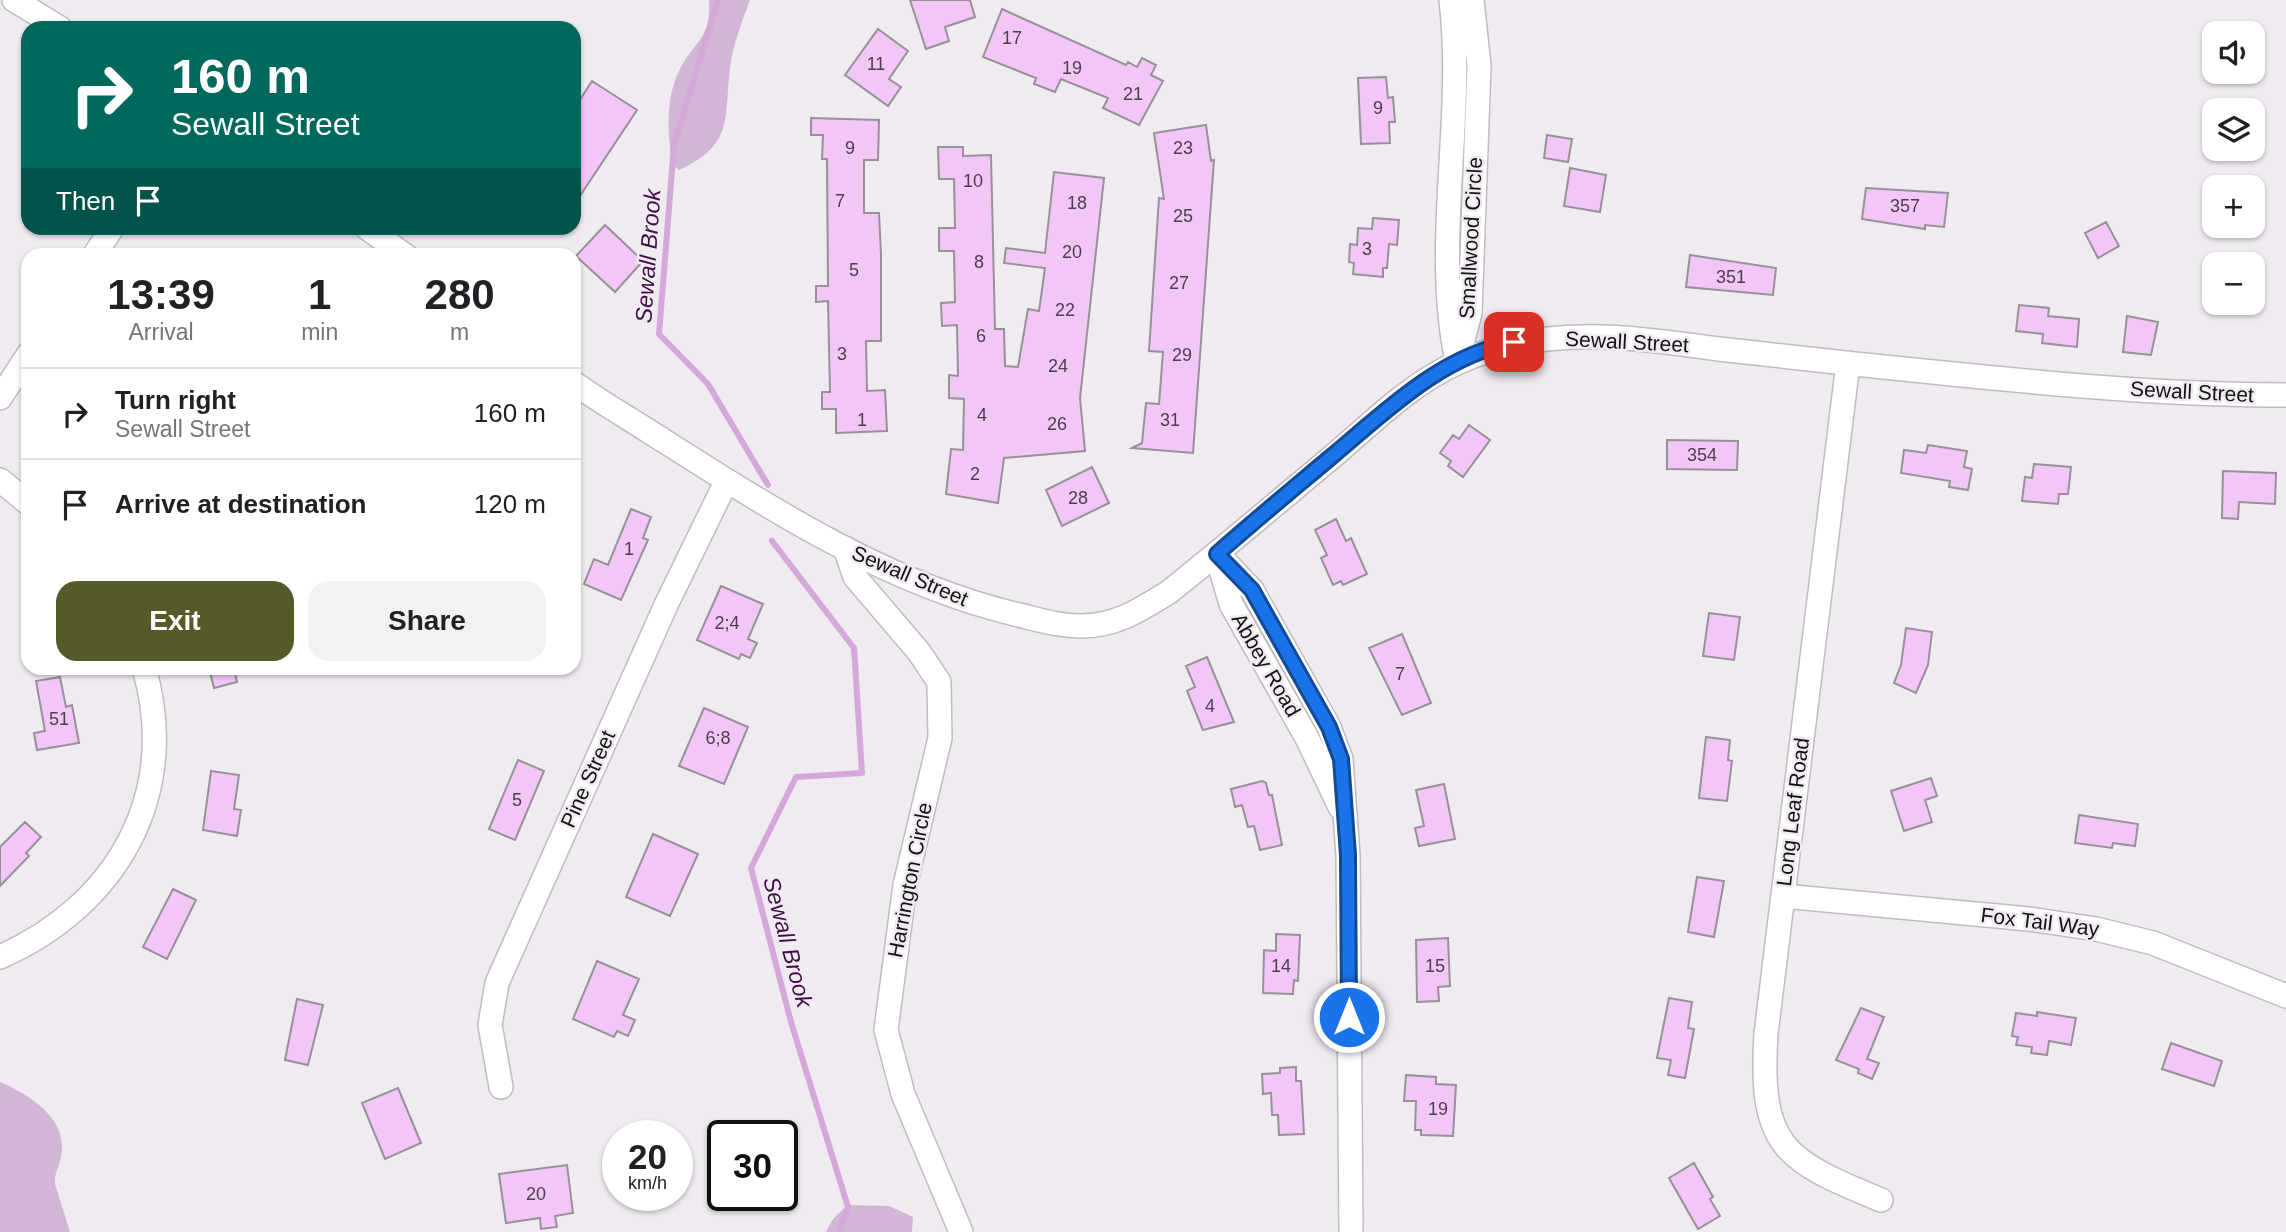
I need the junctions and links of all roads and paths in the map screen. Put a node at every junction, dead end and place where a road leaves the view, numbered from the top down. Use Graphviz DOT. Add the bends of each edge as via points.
graph roads {
  1 [pos="13,0"];
  2 [pos="1451,0"];
  3 [pos="1472,0"];
  4 [pos="48,21"];
  5 [pos="377,235"];
  6 [pos="395,248"];
  7 [pos="1457,363"];
  8 [pos="1848,363"];
  9 [pos="21,366"];
  10 [pos="581,388"];
  11 [pos="2286,395"];
  12 [pos="0,398"];
  13 [pos="0,480"];
  14 [pos="726,482"];
  15 [pos="21,497"];
  16 [pos="845,548"];
  17 [pos="1217,554"];
  18 [pos="145,675"];
  19 [pos="1783,895"];
  20 [pos="0,957"];
  21 [pos="2286,996"];
  22 [pos="501,1087"];
  23 [pos="1881,1200"];
  24 [pos="961,1232"];
  25 [pos="1350,1232"];
  1 -- 4 [label="street"];
  2 -- 7 [label="street, Smallwood Circle" via="1455,66 1447,313"];
  3 -- 7 [label="street, Smallwood Circle" via="1479,66 1470,313"];
  5 -- 6 [label="street"];
  7 -- 8 [label="street, Sewall Street" via="1506,344 1596,336 1649,338"];
  7 -- 17 [label="street, Sewall Street" via="1424,380 1375,418"];
  8 -- 11 [label="street, Sewall Street" via="2167,392"];
  8 -- 19 [label="street, Long Leaf Road"];
  9 -- 12 [label="street"];
  10 -- 14 [label="street, Sewall Street"];
  13 -- 15 [label="street"];
  14 -- 16 [label="street, Sewall Street"];
  14 -- 22 [label="street, Pine Street" via="496,983 490,1025"];
  16 -- 17 [label="street, Sewall Street" via="954,598 1048,624 1083,626 1132,615"];
  16 -- 24 [label="street, Harrington Circle" via="855,577 939,682 940,738 905,885 886,1030 903,1094"];
  17 -- 25 [label="street, Abbey Road" via="1231,604 1320,761 1345,823"];
  18 -- 20 [label="street" via="154,717 154,748 151,778 132,838 104,882 76,912 51,931"];
  19 -- 21 [label="street, Fox Tail Way" via="2096,929 2153,943"];
  19 -- 23 [label="street, Long Leaf Road" via="1765,1047 1764,1087 1770,1115 1783,1142 1803,1164"];
}
